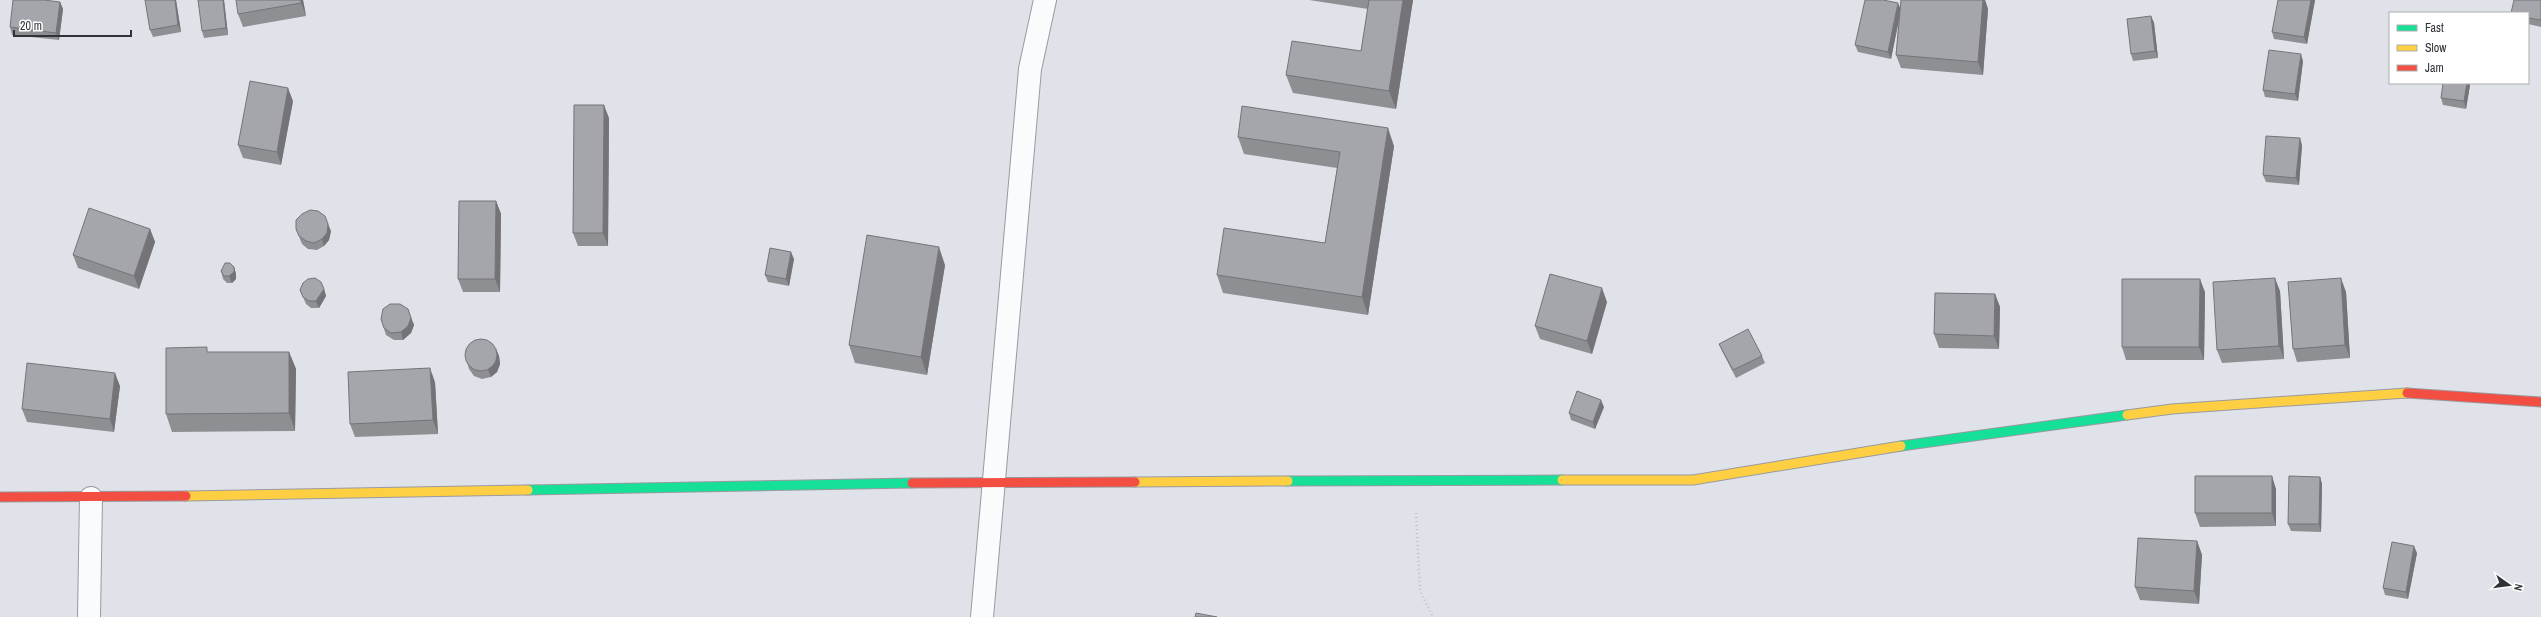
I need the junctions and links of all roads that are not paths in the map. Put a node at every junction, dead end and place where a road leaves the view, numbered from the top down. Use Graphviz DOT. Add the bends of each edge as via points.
graph roads {
  1 [pos="1045,0"];
  2 [pos="2541,402"];
  3 [pos="992,482"];
  4 [pos="0,497"];
  5 [pos="92,498"];
  6 [pos="89,617"];
  7 [pos="982,617"];
  1 -- 3 [label="street" via="1030,69"];
  2 -- 3 [label="street" via="2397,392 2172,409 1959,437 1693,480"];
  3 -- 5 [label="street"];
  3 -- 7 [label="street"];
  4 -- 5 [label="street"];
  5 -- 6 [label="street"];
}
